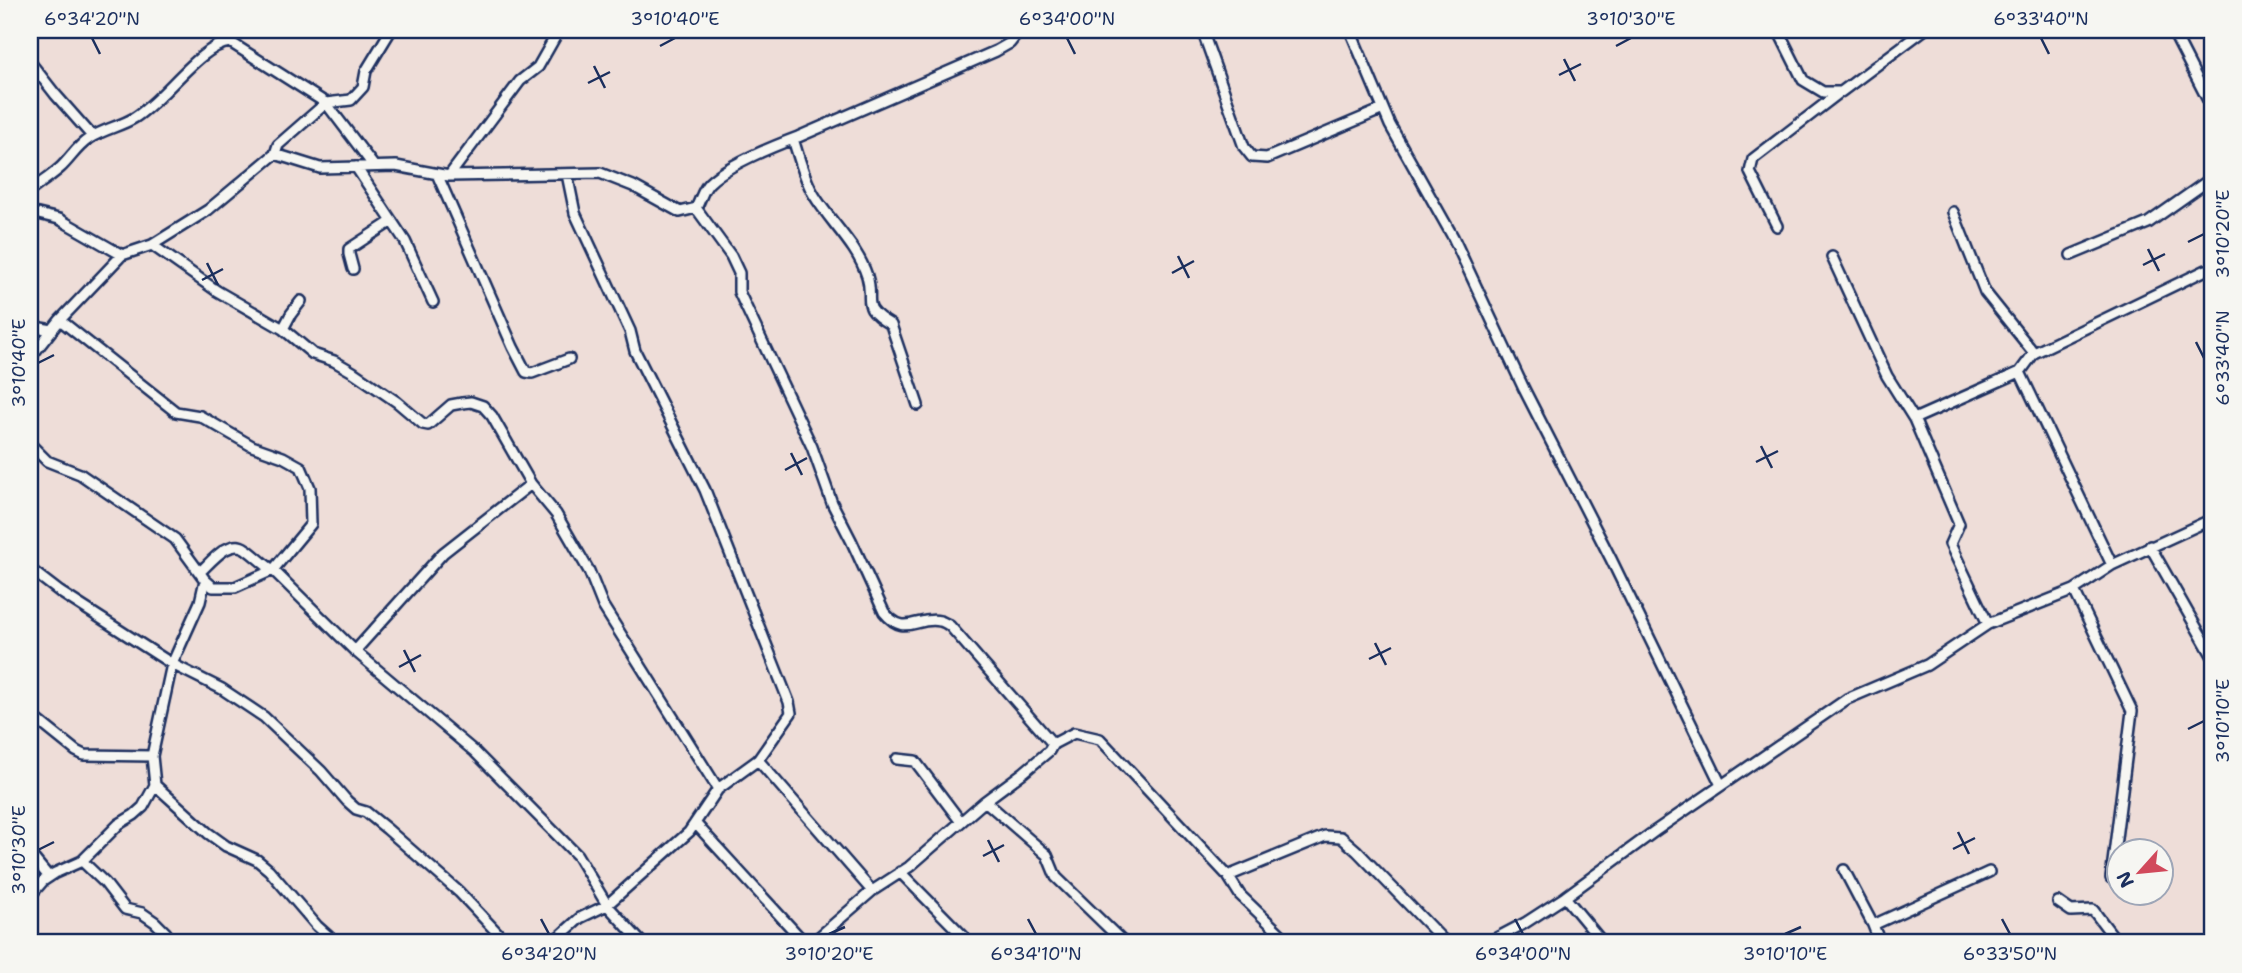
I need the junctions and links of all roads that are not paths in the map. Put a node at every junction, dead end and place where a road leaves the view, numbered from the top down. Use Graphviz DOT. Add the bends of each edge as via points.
graph roads {
  1 [pos="391,30"];
  2 [pos="559,30"];
  3 [pos="1016,30"];
  4 [pos="1202,30"];
  5 [pos="1350,30"];
  6 [pos="1778,30"];
  7 [pos="1922,30"];
  8 [pos="2172,30"];
  9 [pos="30,62"];
  10 [pos="1841,92"];
  11 [pos="326,103"];
  12 [pos="2212,108"];
  13 [pos="1383,109"];
  14 [pos="92,136"];
  15 [pos="793,139"];
  16 [pos="275,154"];
  17 [pos="373,166"];
  18 [pos="356,167"];
  19 [pos="437,174"];
  20 [pos="567,174"];
  21 [pos="449,176"];
  22 [pos="2212,178"];
  23 [pos="30,191"];
  24 [pos="696,208"];
  25 [pos="30,212"];
  26 [pos="1953,212"];
  27 [pos="392,221"];
  28 [pos="1777,226"];
  29 [pos="152,245"];
  30 [pos="122,255"];
  31 [pos="2071,255"];
  32 [pos="1832,257"];
  33 [pos="353,269"];
  34 [pos="2206,270"];
  35 [pos="302,301"];
  36 [pos="433,302"];
  37 [pos="60,320"];
  38 [pos="30,326"];
  39 [pos="282,329"];
  40 [pos="52,330"];
  41 [pos="2034,353"];
  42 [pos="30,358"];
  43 [pos="569,359"];
  44 [pos="2020,372"];
  45 [pos="918,405"];
  46 [pos="1914,419"];
  47 [pos="30,444"];
  48 [pos="531,484"];
  49 [pos="2212,519"];
  50 [pos="2150,546"];
  51 [pos="2112,565"];
  52 [pos="30,569"];
  53 [pos="273,570"];
  54 [pos="203,576"];
  55 [pos="2074,590"];
  56 [pos="1988,624"];
  57 [pos="355,651"];
  58 [pos="2212,655"];
  59 [pos="172,664"];
  60 [pos="30,714"];
  61 [pos="1053,744"];
  62 [pos="152,756"];
  63 [pos="897,759"];
  64 [pos="758,760"];
  65 [pos="155,785"];
  66 [pos="1721,785"];
  67 [pos="718,789"];
  68 [pos="985,801"];
  69 [pos="961,822"];
  70 [pos="695,823"];
  71 [pos="2116,836"];
  72 [pos="30,855"];
  73 [pos="82,861"];
  74 [pos="1844,870"];
  75 [pos="1989,872"];
  76 [pos="900,873"];
  77 [pos="1228,876"];
  78 [pos="49,877"];
  79 [pos="872,891"];
  80 [pos="30,896"];
  81 [pos="1565,897"];
  82 [pos="2058,902"];
  83 [pos="607,905"];
  84 [pos="1873,925"];
  85 [pos="172,943"];
  86 [pos="336,943"];
  87 [pos="507,943"];
  88 [pos="552,943"];
  89 [pos="642,943"];
  90 [pos="805,943"];
  91 [pos="811,943"];
  92 [pos="970,943"];
  93 [pos="1124,943"];
  94 [pos="1290,943"];
  95 [pos="1446,943"];
  96 [pos="1487,943"];
  97 [pos="1603,943"];
  98 [pos="1880,943"];
  99 [pos="2118,943"];
  1 -- 11 [label="street" via="366,71 363,87 351,100"];
  2 -- 21 [label="street" via="538,67 520,81"];
  3 -- 15 [label="street" via="1010,43 996,51"];
  4 -- 13 [label="street" via="1244,147 1252,157 1268,158"];
  5 -- 13 [label="street"];
  6 -- 10 [label="street" via="1803,80 1823,92"];
  7 -- 10 [label="street"];
  8 -- 12 [label="street"];
  9 -- 14 [label="street"];
  10 -- 28 [label="street" via="1753,159 1750,172"];
  11 -- 14 [label="street" via="230,42 222,43 199,57 164,95 134,118"];
  11 -- 16 [label="street" via="278,145"];
  11 -- 17 [label="street"];
  13 -- 66 [label="street" via="1453,237"];
  14 -- 23 [label="street"];
  15 -- 24 [label="street" via="707,184"];
  15 -- 45 [label="street" via="813,194 855,251 868,277 869,304 891,325"];
  16 -- 18 [label="street" via="320,169"];
  16 -- 29 [label="street" via="208,210"];
  17 -- 18 [label="street"];
  17 -- 19 [label="street"];
  18 -- 27 [label="street"];
  19 -- 21 [label="street"];
  19 -- 43 [label="street" via="526,372"];
  20 -- 21 [label="street"];
  20 -- 24 [label="street" via="600,173 680,212"];
  20 -- 64 [label="street" via="575,213 635,351 705,489 789,702 791,713"];
  22 -- 31 [label="street" via="2148,223"];
  24 -- 61 [label="street" via="739,273 739,292 884,612 891,622 903,626 940,621 950,626"];
  25 -- 30 [label="street" via="59,219"];
  26 -- 41 [label="street" via="1986,292"];
  27 -- 33 [label="street" via="349,249"];
  27 -- 36 [label="street"];
  29 -- 30 [label="street"];
  29 -- 39 [label="street"];
  30 -- 37 [label="street"];
  32 -- 46 [label="street" via="1887,376"];
  34 -- 41 [label="street"];
  35 -- 39 [label="street"];
  37 -- 40 [label="street"];
  37 -- 53 [label="street" via="176,412 200,416 301,467 310,488 311,524"];
  38 -- 40 [label="street"];
  39 -- 48 [label="street" via="313,354 334,361 397,401 423,424 428,425 451,405 471,402 483,406"];
  40 -- 42 [label="street"];
  41 -- 44 [label="street"];
  44 -- 46 [label="street"];
  44 -- 51 [label="street"];
  46 -- 56 [label="street" via="1959,524 1950,544"];
  47 -- 54 [label="street" via="47,461 80,474 175,539"];
  48 -- 57 [label="street" via="443,553"];
  48 -- 67 [label="street" via="556,514 603,606"];
  49 -- 50 [label="street"];
  50 -- 51 [label="street"];
  50 -- 58 [label="street"];
  51 -- 55 [label="street"];
  52 -- 59 [label="street"];
  53 -- 54 [label="street" via="235,587 213,587"];
  53 -- 54 [label="street" via="244,547 235,546 227,548"];
  53 -- 57 [label="street"];
  54 -- 59 [label="street" via="200,602"];
  55 -- 56 [label="street"];
  55 -- 71 [label="street" via="2132,711"];
  56 -- 66 [label="street" via="1927,665 1847,699"];
  57 -- 83 [label="street" via="475,752 577,855"];
  59 -- 62 [label="street"];
  59 -- 87 [label="street" via="264,717 346,801 366,812 459,892"];
  60 -- 62 [label="street" via="84,755"];
  61 -- 68 [label="street"];
  61 -- 77 [label="street" via="1074,733 1100,739"];
  62 -- 65 [label="street"];
  63 -- 69 [label="street" via="915,761"];
  64 -- 67 [label="street"];
  64 -- 79 [label="street"];
  65 -- 73 [label="street" via="143,807 118,824"];
  65 -- 86 [label="street" via="208,833 269,870"];
  66 -- 81 [label="street"];
  67 -- 70 [label="street"];
  68 -- 69 [label="street"];
  68 -- 93 [label="street" via="1047,855 1056,877"];
  69 -- 76 [label="street"];
  70 -- 83 [label="street"];
  70 -- 90 [label="street"];
  72 -- 78 [label="street"];
  73 -- 78 [label="street"];
  73 -- 85 [label="street" via="125,909 155,922"];
  74 -- 84 [label="street"];
  75 -- 84 [label="street"];
  76 -- 79 [label="street"];
  76 -- 92 [label="street"];
  77 -- 94 [label="street" via="1240,895"];
  77 -- 95 [label="street" via="1325,836 1341,837"];
  78 -- 80 [label="street"];
  79 -- 91 [label="street"];
  81 -- 96 [label="street"];
  81 -- 97 [label="street"];
  82 -- 99 [label="street" via="2071,911 2093,910"];
  83 -- 88 [label="street" via="580,918"];
  83 -- 89 [label="street"];
  84 -- 98 [label="street"];
}
